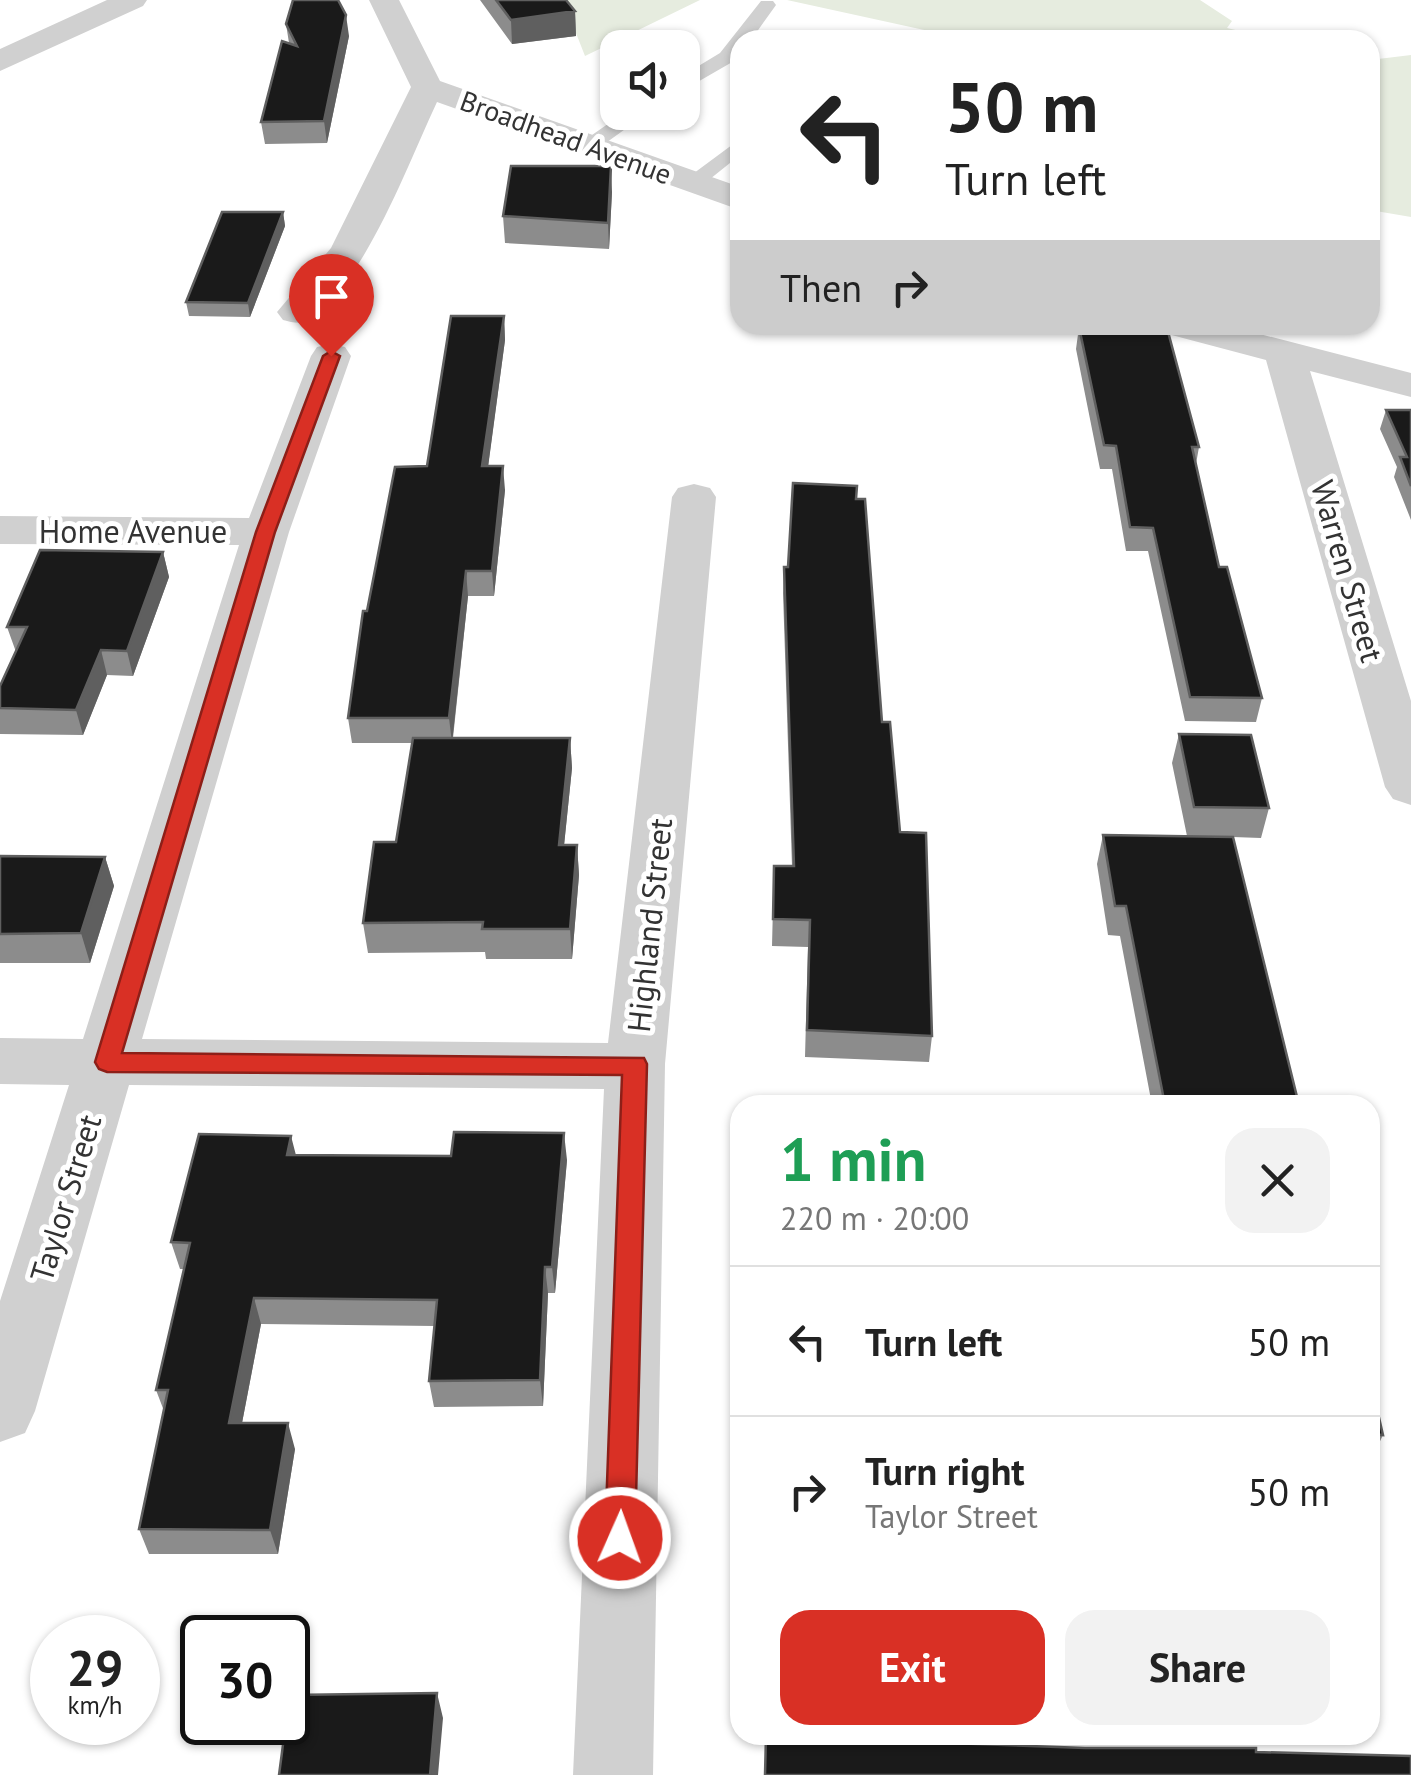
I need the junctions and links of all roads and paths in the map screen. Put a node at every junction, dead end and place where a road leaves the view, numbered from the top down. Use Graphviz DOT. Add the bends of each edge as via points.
graph roads {
  1 [pos="132,0"];
  2 [pos="384,0"];
  3 [pos="767,5"];
  4 [pos="749,30"];
  5 [pos="730,54"];
  6 [pos="0,60"];
  7 [pos="700,74"];
  8 [pos="426,87"];
  9 [pos="613,130"];
  10 [pos="589,146"];
  11 [pos="730,163"];
  12 [pos="711,198"];
  13 [pos="296,312"];
  14 [pos="1213,335"];
  15 [pos="331,356"];
  16 [pos="1285,356"];
  17 [pos="1411,385"];
  18 [pos="694,497"];
  19 [pos="0,530"];
  20 [pos="266,532"];
  21 [pos="1411,785"];
  22 [pos="0,1061"];
  23 [pos="107,1062"];
  24 [pos="635,1064"];
  25 [pos="0,1411"];
  26 [pos="612,1775"];
  1 -- 6 [label="street"];
  2 -- 8 [label="street, Broadhead Avenue"];
  3 -- 4 [label="lane"];
  5 -- 7 [label="lane"];
  8 -- 10 [label="street, Broadhead Avenue"];
  8 -- 13 [label="street" via="348,252"];
  9 -- 10 [label="lane"];
  10 -- 12 [label="street, Broadhead Avenue"];
  11 -- 12 [label="lane"];
  14 -- 16 [label="street"];
  15 -- 20 [label="street, Taylor Street"];
  16 -- 17 [label="street"];
  16 -- 21 [label="street, Warren Street"];
  18 -- 24 [label="street, Highland Street"];
  19 -- 20 [label="street, Home Avenue"];
  20 -- 23 [label="street, Taylor Street"];
  22 -- 23 [label="street"];
  23 -- 24 [label="street"];
  23 -- 25 [label="street, Taylor Street"];
  24 -- 26 [label="street, Highland Street"];
}
